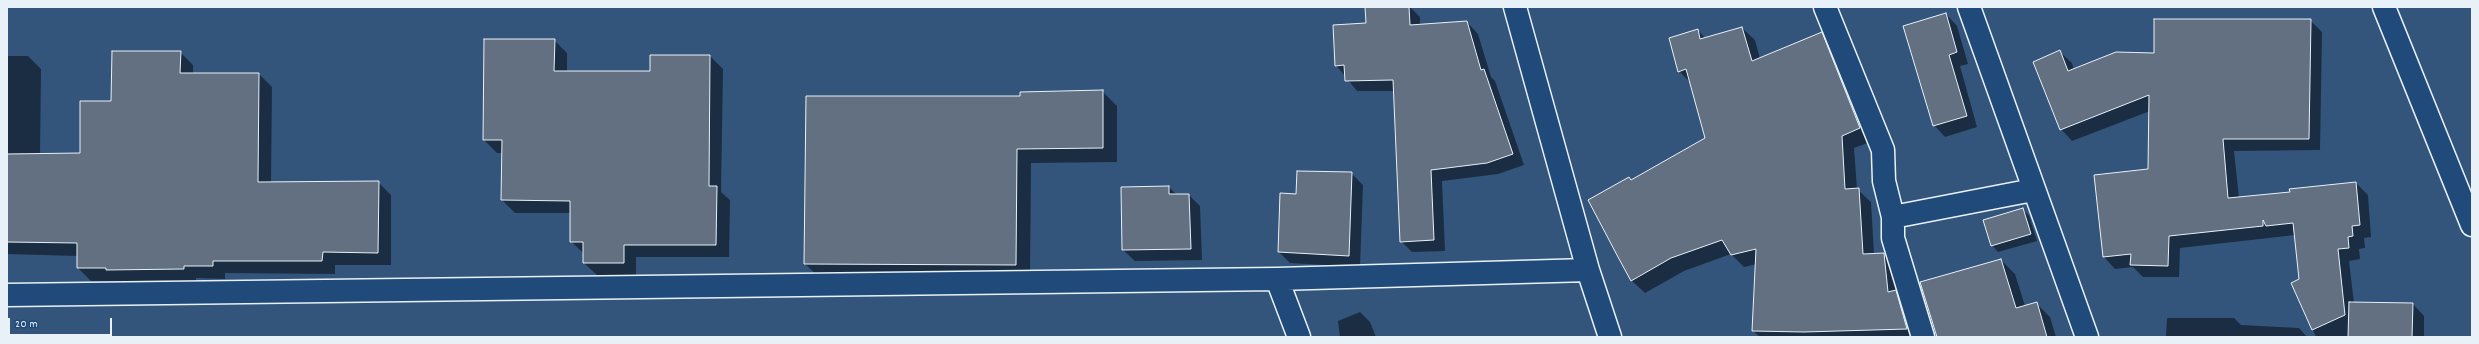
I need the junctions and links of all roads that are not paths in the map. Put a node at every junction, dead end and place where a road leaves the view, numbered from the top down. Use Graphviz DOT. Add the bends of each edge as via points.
graph roads {
  1 [pos="1515,7"];
  2 [pos="1825,7"];
  3 [pos="1969,7"];
  4 [pos="2384,7"];
  5 [pos="2033,190"];
  6 [pos="1893,218"];
  7 [pos="2472,225"];
  8 [pos="1588,270"];
  9 [pos="1277,279"];
  10 [pos="7,296"];
  11 [pos="1299,337"];
  12 [pos="1610,337"];
  13 [pos="1923,337"];
  14 [pos="2087,337"];
  1 -- 8 [label="street"];
  2 -- 6 [label="street" via="1883,150 1884,181"];
  3 -- 5 [label="street"];
  4 -- 7 [label="street"];
  5 -- 6 [label="street"];
  5 -- 14 [label="street"];
  6 -- 13 [label="street" via="1893,238"];
  8 -- 9 [label="street"];
  8 -- 12 [label="street"];
  9 -- 10 [label="street"];
  9 -- 11 [label="street"];
}
